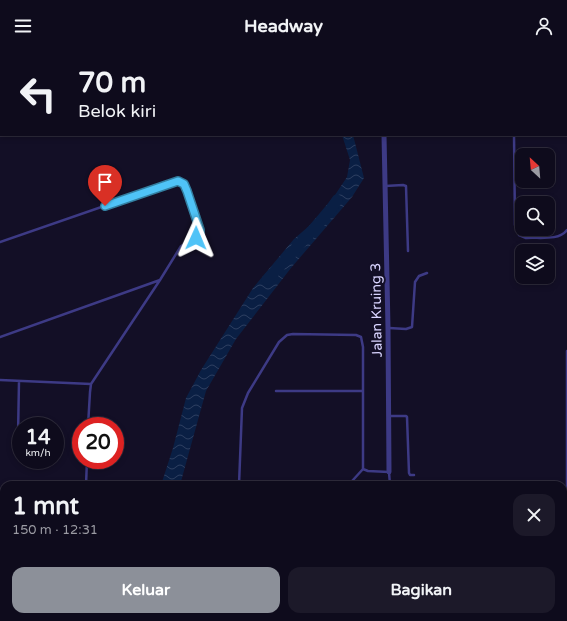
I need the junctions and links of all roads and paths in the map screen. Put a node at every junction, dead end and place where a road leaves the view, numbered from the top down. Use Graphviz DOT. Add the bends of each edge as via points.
graph roads {
  1 [pos="384,136"];
  2 [pos="514,136"];
  3 [pos="385,186"];
  4 [pos="567,230"];
  5 [pos="0,242"];
  6 [pos="408,251"];
  7 [pos="427,273"];
  8 [pos="160,280"];
  9 [pos="388,328"];
  10 [pos="0,337"];
  11 [pos="567,351"];
  12 [pos="0,380"];
  13 [pos="19,381"];
  14 [pos="91,384"];
  15 [pos="276,391"];
  16 [pos="363,391"];
  17 [pos="389,416"];
  18 [pos="18,417"];
  19 [pos="89,417"];
  20 [pos="87,469"];
  21 [pos="363,469"];
  22 [pos="389,472"];
  23 [pos="414,475"];
  24 [pos="86,481"];
  25 [pos="239,481"];
  26 [pos="352,481"];
  27 [pos="390,481"];
  28 [pos="567,510"];
  1 -- 3 [label="street, Jalan Kruing 3"];
  2 -- 4 [label="lane" via="517,233 526,238 556,237"];
  3 -- 6 [label="lane" via="406,186"];
  3 -- 9 [label="street, Jalan Kruing 3"];
  5 -- 8 [label="lane" via="178,181 184,184 200,232 196,238 181,246"];
  7 -- 9 [label="lane" via="419,276 415,282 412,327"];
  8 -- 10 [label="lane"];
  8 -- 14 [label="lane"];
  9 -- 17 [label="street, Jalan Kruing 3"];
  11 -- 28 [label="lane"];
  12 -- 13 [label="lane"];
  13 -- 14 [label="lane"];
  13 -- 18 [label="lane"];
  14 -- 19 [label="lane"];
  15 -- 16 [label="lane"];
  16 -- 21 [label="lane"];
  16 -- 25 [label="lane" via="363,347 359,336 293,334 283,338 244,401"];
  17 -- 22 [label="street, Jalan Kruing 3"];
  17 -- 23 [label="lane" via="407,417 409,473"];
  20 -- 24 [label="lane"];
  21 -- 22 [label="lane"];
  21 -- 26 [label="lane"];
  22 -- 27 [label="lane, Jalan Kruing 3"];
}
